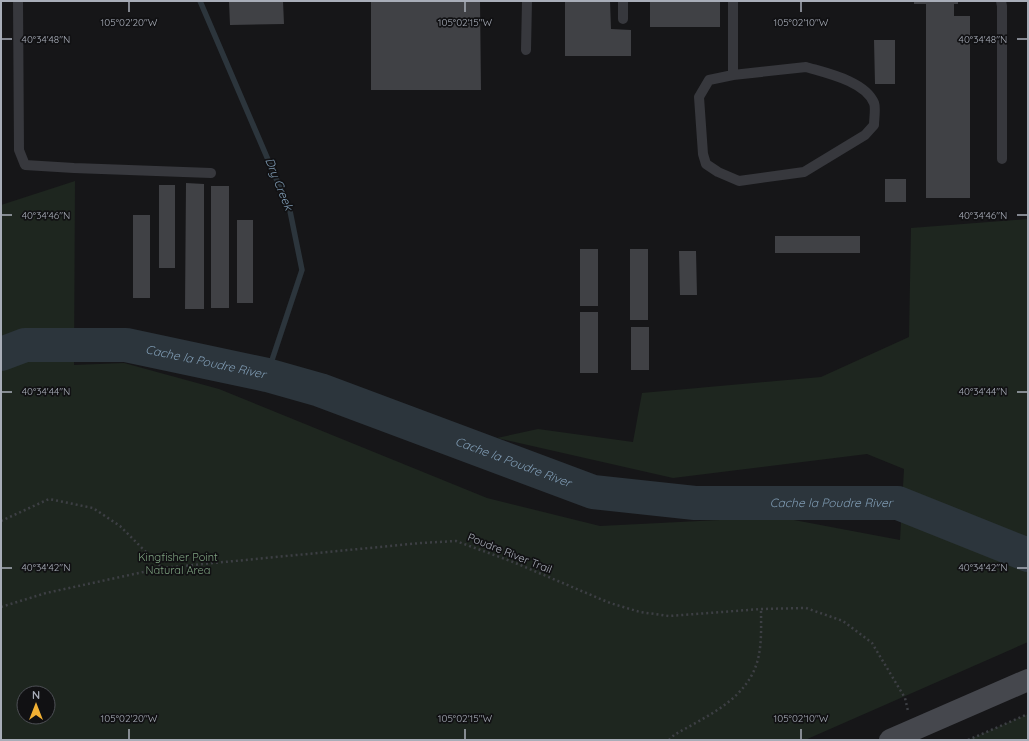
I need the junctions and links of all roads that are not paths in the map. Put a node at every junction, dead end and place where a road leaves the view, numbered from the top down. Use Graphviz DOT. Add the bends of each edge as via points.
graph roads {
  1 [pos="18,1"];
  2 [pos="527,1"];
  3 [pos="623,1"];
  4 [pos="733,1"];
  5 [pos="1001,1"];
  6 [pos="623,19"];
  7 [pos="526,50"];
  8 [pos="733,75"];
  9 [pos="1002,160"];
  10 [pos="210,173"];
  11 [pos="1028,680"];
  12 [pos="890,740"];
  1 -- 10 [label="lane" via="19,150 25,165"];
  2 -- 7 [label="lane"];
  3 -- 6 [label="lane"];
  4 -- 8 [label="lane"];
  5 -- 9 [label="lane"];
  8 -- 8 [label="lane" via="709,80 699,97 706,164 739,181 804,172 864,135 874,125 875,104 866,91 843,79 806,67"];
  11 -- 12 [label="main road, bridge"];
}
